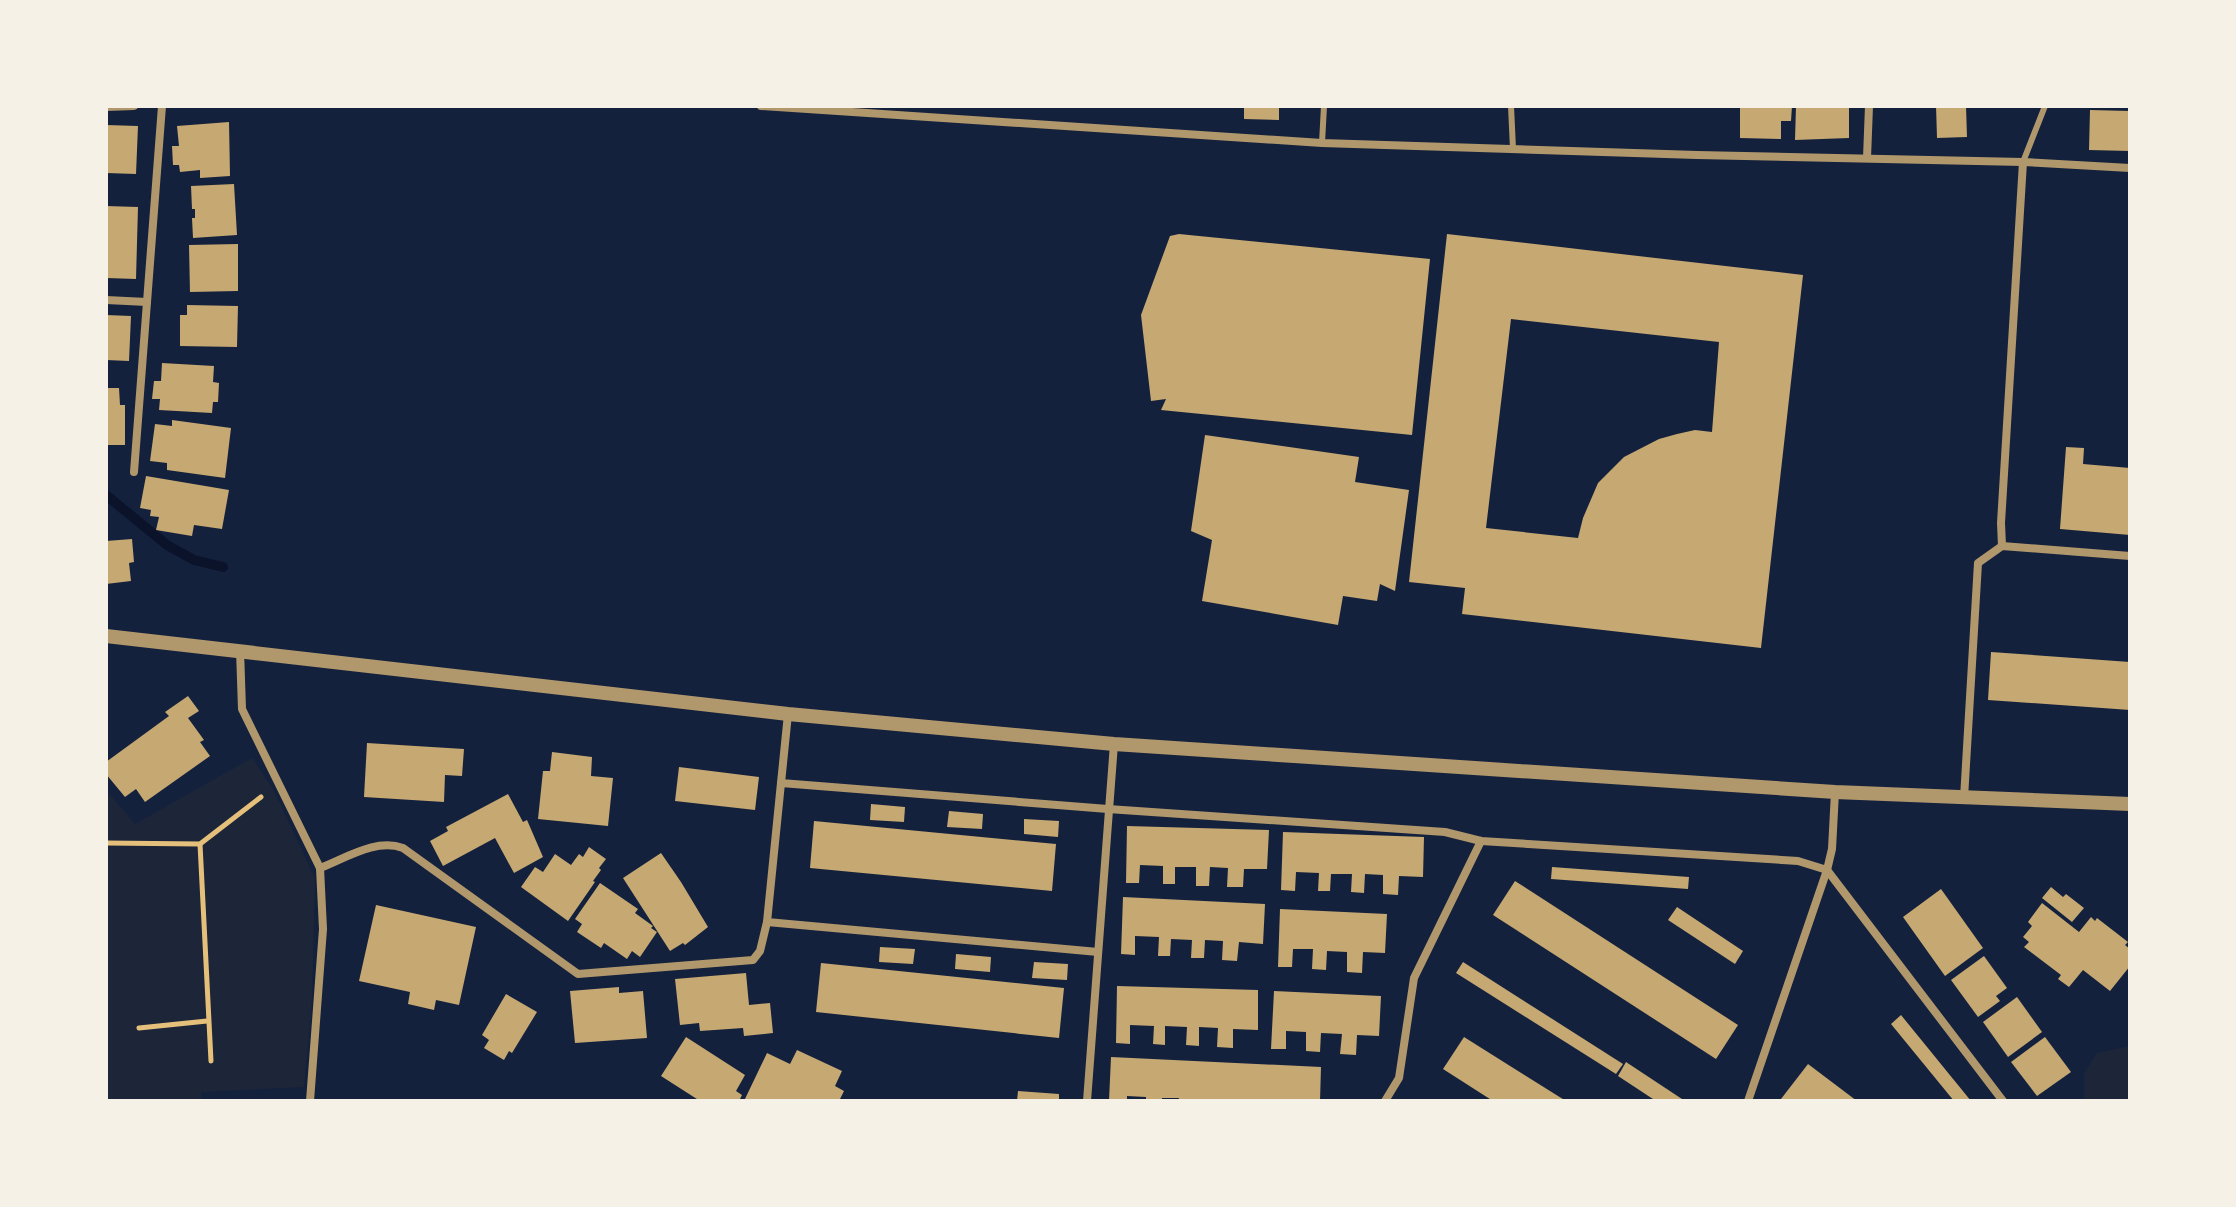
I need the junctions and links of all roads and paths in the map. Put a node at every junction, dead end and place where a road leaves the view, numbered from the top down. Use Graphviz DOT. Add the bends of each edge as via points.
graph roads {
  1 [pos="134,106"];
  2 [pos="162,106"];
  3 [pos="761,106"];
  4 [pos="1324,106"];
  5 [pos="1511,106"];
  6 [pos="1869,106"];
  7 [pos="2045,106"];
  8 [pos="106,107"];
  9 [pos="1322,143"];
  10 [pos="1513,149"];
  11 [pos="1867,158"];
  12 [pos="2023,162"];
  13 [pos="2130,168"];
  14 [pos="106,300"];
  15 [pos="147,302"];
  16 [pos="134,472"];
  17 [pos="2002,546"];
  18 [pos="2130,556"];
  19 [pos="106,636"];
  20 [pos="240,650"];
  21 [pos="788,714"];
  22 [pos="1114,744"];
  23 [pos="279,782"];
  24 [pos="781,783"];
  25 [pos="1835,792"];
  26 [pos="1964,798"];
  27 [pos="2130,804"];
  28 [pos="1108,809"];
  29 [pos="1481,841"];
  30 [pos="106,843"];
  31 [pos="200,844"];
  32 [pos="320,868"];
  33 [pos="1827,870"];
  34 [pos="767,922"];
  35 [pos="1098,952"];
  36 [pos="207,1021"];
  37 [pos="139,1028"];
  38 [pos="211,1061"];
  39 [pos="310,1101"];
  40 [pos="1087,1101"];
  41 [pos="1385,1101"];
  42 [pos="1748,1101"];
  43 [pos="2003,1101"];
  1 -- 8 [label="street"];
  2 -- 15 [label="street"];
  3 -- 9 [label="street"];
  4 -- 9 [label="lane"];
  5 -- 10 [label="lane"];
  6 -- 11 [label="street"];
  7 -- 12 [label="lane"];
  9 -- 10 [label="street"];
  10 -- 11 [label="street"];
  11 -- 12 [label="street"];
  12 -- 13 [label="street"];
  12 -- 17 [label="street"];
  14 -- 15 [label="street"];
  15 -- 16 [label="street"];
  17 -- 18 [label="street"];
  17 -- 26 [label="street" via="1978,563"];
  19 -- 20 [label="street"];
  20 -- 21 [label="street"];
  20 -- 23 [label="street" via="242,709"];
  21 -- 22 [label="street"];
  21 -- 24 [label="street"];
  22 -- 25 [label="street"];
  22 -- 28 [label="street"];
  23 -- 31 [label="path"];
  23 -- 32 [label="street"];
  24 -- 28 [label="street"];
  24 -- 34 [label="street"];
  25 -- 26 [label="street"];
  25 -- 33 [label="street"];
  26 -- 27 [label="street"];
  28 -- 29 [label="street" via="1445,832"];
  28 -- 35 [label="street"];
  29 -- 33 [label="street" via="1798,861"];
  29 -- 41 [label="street" via="1414,978 1399,1078"];
  30 -- 31 [label="path"];
  31 -- 36 [label="path"];
  32 -- 34 [label="street" via="391,843 578,974 753,960"];
  32 -- 39 [label="street" via="323,929"];
  33 -- 42 [label="street"];
  33 -- 43 [label="street"];
  34 -- 35 [label="street"];
  35 -- 40 [label="street"];
  36 -- 37 [label="path"];
  36 -- 38 [label="path"];
}
